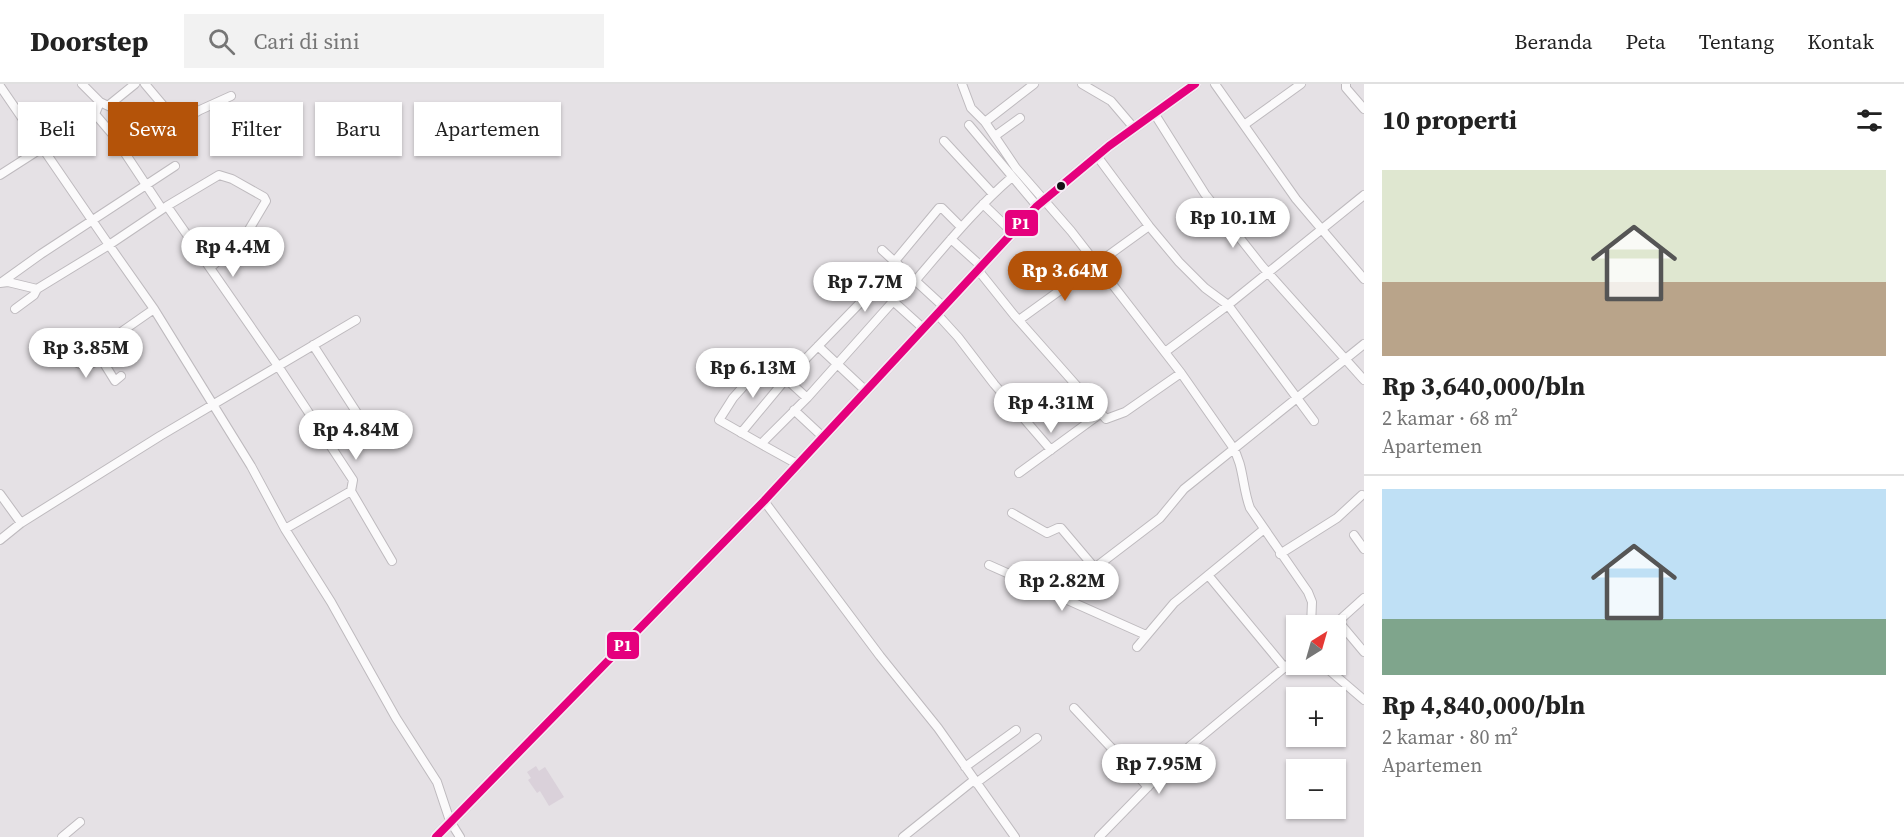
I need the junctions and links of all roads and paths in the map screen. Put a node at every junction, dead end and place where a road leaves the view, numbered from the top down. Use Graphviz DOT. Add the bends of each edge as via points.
graph roads {
  1 [pos="81,84"];
  2 [pos="135,84"];
  3 [pos="145,84"];
  4 [pos="962,84"];
  5 [pos="1034,84"];
  6 [pos="1082,84"];
  7 [pos="1196,84"];
  8 [pos="1215,84"];
  9 [pos="1301,84"];
  10 [pos="1346,84"];
  11 [pos="0,86"];
  12 [pos="231,96"];
  13 [pos="100,102"];
  14 [pos="113,102"];
  15 [pos="160,102"];
  16 [pos="108,105"];
  17 [pos="1364,109"];
  18 [pos="198,111"];
  19 [pos="18,112"];
  20 [pos="96,112"];
  21 [pos="1154,114"];
  22 [pos="96,115"];
  23 [pos="1020,118"];
  24 [pos="985,123"];
  25 [pos="969,125"];
  26 [pos="1244,125"];
  27 [pos="1134,128"];
  28 [pos="995,136"];
  29 [pos="944,141"];
  30 [pos="28,156"];
  31 [pos="48,156"];
  32 [pos="1097,156"];
  33 [pos="175,166"];
  34 [pos="0,175"];
  35 [pos="1012,177"];
  36 [pos="145,186"];
  37 [pos="993,194"];
  38 [pos="1364,195"];
  39 [pos="1040,203"];
  40 [pos="983,204"];
  41 [pos="164,207"];
  42 [pos="92,220"];
  43 [pos="1149,226"];
  44 [pos="961,227"];
  45 [pos="1321,228"];
  46 [pos="1012,232"];
  47 [pos="951,239"];
  48 [pos="109,245"];
  49 [pos="882,250"];
  50 [pos="896,263"];
  51 [pos="1096,264"];
  52 [pos="210,268"];
  53 [pos="980,268"];
  54 [pos="1268,272"];
  55 [pos="1364,279"];
  56 [pos="914,280"];
  57 [pos="1,283"];
  58 [pos="37,289"];
  59 [pos="893,301"];
  60 [pos="1228,305"];
  61 [pos="15,309"];
  62 [pos="154,309"];
  63 [pos="940,311"];
  64 [pos="356,320"];
  65 [pos="1019,320"];
  66 [pos="924,329"];
  67 [pos="89,339"];
  68 [pos="1364,344"];
  69 [pos="313,345"];
  70 [pos="818,346"];
  71 [pos="93,351"];
  72 [pos="1165,352"];
  73 [pos="101,358"];
  74 [pos="69,359"];
  75 [pos="1346,359"];
  76 [pos="837,364"];
  77 [pos="278,366"];
  78 [pos="1181,374"];
  79 [pos="121,376"];
  80 [pos="785,380"];
  81 [pos="1364,380"];
  82 [pos="866,391"];
  83 [pos="807,398"];
  84 [pos="1297,399"];
  85 [pos="212,406"];
  86 [pos="794,410"];
  87 [pos="1100,414"];
  88 [pos="1314,421"];
  89 [pos="366,427"];
  90 [pos="741,433"];
  91 [pos="823,437"];
  92 [pos="761,444"];
  93 [pos="1051,450"];
  94 [pos="1235,450"];
  95 [pos="797,464"];
  96 [pos="1019,473"];
  97 [pos="351,491"];
  98 [pos="0,494"];
  99 [pos="1362,495"];
  100 [pos="764,501"];
  101 [pos="1012,513"];
  102 [pos="21,523"];
  103 [pos="285,529"];
  104 [pos="1263,530"];
  105 [pos="1354,535"];
  106 [pos="0,540"];
  107 [pos="1364,549"];
  108 [pos="1280,554"];
  109 [pos="392,561"];
  110 [pos="989,565"];
  111 [pos="1094,567"];
  112 [pos="1208,575"];
  113 [pos="1071,586"];
  114 [pos="1364,598"];
  115 [pos="1311,615"];
  116 [pos="1345,615"];
  117 [pos="1346,633"];
  118 [pos="1146,635"];
  119 [pos="1137,647"];
  120 [pos="1364,652"];
  121 [pos="1285,668"];
  122 [pos="1335,675"];
  123 [pos="1364,700"];
  124 [pos="1074,708"];
  125 [pos="1016,730"];
  126 [pos="1037,738"];
  127 [pos="965,767"];
  128 [pos="975,781"];
  129 [pos="1149,787"];
  130 [pos="450,821"];
  131 [pos="80,822"];
  132 [pos="62,837"];
  133 [pos="436,837"];
  134 [pos="460,837"];
  135 [pos="903,837"];
  136 [pos="1015,837"];
  137 [pos="1099,837"];
  1 -- 13 [label="street"];
  2 -- 14 [label="street"];
  3 -- 15 [label="street"];
  4 -- 24 [label="street" via="971,108"];
  5 -- 24 [label="street"];
  6 -- 27 [label="street" via="1111,101"];
  7 -- 21 [label="main road"];
  8 -- 26 [label="street"];
  9 -- 26 [label="street"];
  10 -- 17 [label="street"];
  11 -- 19 [label="street"];
  12 -- 18 [label="street"];
  13 -- 16 [label="street"];
  13 -- 20 [label="street"];
  21 -- 27 [label="main road"];
  21 -- 54 [label="street" via="1205,194"];
  22 -- 36 [label="street"];
  23 -- 28 [label="street"];
  24 -- 28 [label="street"];
  25 -- 35 [label="street"];
  26 -- 45 [label="street"];
  27 -- 32 [label="main road"];
  28 -- 39 [label="street"];
  29 -- 37 [label="street"];
  30 -- 34 [label="street"];
  31 -- 42 [label="street"];
  32 -- 39 [label="main road"];
  32 -- 43 [label="street"];
  33 -- 36 [label="street"];
  35 -- 37 [label="street"];
  35 -- 39 [label="street"];
  36 -- 41 [label="street"];
  36 -- 42 [label="street"];
  37 -- 40 [label="street"];
  38 -- 45 [label="street"];
  39 -- 46 [label="main road"];
  39 -- 51 [label="street"];
  40 -- 44 [label="street"];
  40 -- 46 [label="street"];
  41 -- 48 [label="street"];
  41 -- 52 [label="street"];
  41 -- 52 [label="street" via="219,176 264,196 266,201 244,238"];
  42 -- 48 [label="street"];
  42 -- 57 [label="street"];
  43 -- 51 [label="street"];
  43 -- 60 [label="street" via="1188,272"];
  44 -- 47 [label="street"];
  44 -- 50 [label="street" via="939,208"];
  45 -- 54 [label="street"];
  45 -- 55 [label="street"];
  46 -- 53 [label="main road"];
  47 -- 53 [label="street"];
  47 -- 56 [label="street"];
  48 -- 58 [label="street"];
  48 -- 62 [label="street"];
  49 -- 50 [label="street"];
  50 -- 56 [label="street"];
  50 -- 70 [label="street"];
  51 -- 65 [label="street"];
  51 -- 72 [label="street"];
  52 -- 77 [label="street"];
  53 -- 63 [label="main road"];
  53 -- 65 [label="street"];
  54 -- 60 [label="street"];
  54 -- 75 [label="street"];
  56 -- 59 [label="street"];
  56 -- 63 [label="street"];
  57 -- 58 [label="street"];
  58 -- 61 [label="street"];
  59 -- 66 [label="street"];
  59 -- 76 [label="street"];
  60 -- 72 [label="street"];
  60 -- 84 [label="street"];
  62 -- 71 [label="street"];
  62 -- 85 [label="street"];
  63 -- 66 [label="main road"];
  63 -- 93 [label="street" via="994,384"];
  64 -- 69 [label="street"];
  65 -- 87 [label="street"];
  66 -- 82 [label="main road"];
  67 -- 71 [label="street"];
  68 -- 75 [label="street"];
  69 -- 77 [label="street"];
  69 -- 89 [label="street"];
  70 -- 76 [label="street"];
  70 -- 80 [label="street"];
  71 -- 73 [label="street"];
  72 -- 78 [label="street"];
  73 -- 74 [label="street" via="91,366"];
  73 -- 79 [label="street" via="115,381"];
  75 -- 81 [label="street"];
  75 -- 84 [label="street"];
  76 -- 82 [label="street"];
  76 -- 83 [label="street"];
  77 -- 85 [label="street"];
  77 -- 97 [label="street" via="353,480"];
  78 -- 87 [label="street" via="1113,418 1106,419"];
  78 -- 94 [label="street"];
  80 -- 83 [label="street"];
  80 -- 90 [label="street"];
  80 -- 90 [label="street" via="766,362 733,398 718,420"];
  82 -- 91 [label="main road"];
  83 -- 86 [label="street"];
  84 -- 88 [label="street"];
  84 -- 94 [label="street"];
  85 -- 102 [label="street"];
  85 -- 103 [label="street"];
  86 -- 91 [label="street"];
  86 -- 92 [label="street"];
  87 -- 93 [label="street"];
  90 -- 92 [label="street"];
  91 -- 95 [label="main road"];
  92 -- 95 [label="street"];
  93 -- 96 [label="street"];
  94 -- 104 [label="street" via="1242,467 1245,496"];
  94 -- 111 [label="street" via="1180,493 1160,518"];
  95 -- 100 [label="main road"];
  97 -- 103 [label="street"];
  97 -- 109 [label="street"];
  98 -- 102 [label="street"];
  99 -- 108 [label="street" via="1337,518"];
  100 -- 127 [label="street"];
  100 -- 130 [label="main road"];
  101 -- 111 [label="street" via="1047,533 1061,528"];
  102 -- 106 [label="street"];
  103 -- 130 [label="street" via="437,782"];
  104 -- 108 [label="street"];
  104 -- 112 [label="street"];
  105 -- 107 [label="street"];
  108 -- 115 [label="street" via="1308,592"];
  110 -- 118 [label="street"];
  111 -- 113 [label="street"];
  112 -- 118 [label="street" via="1174,603"];
  112 -- 121 [label="street"];
  114 -- 116 [label="street"];
  117 -- 120 [label="street"];
  118 -- 119 [label="street"];
  121 -- 129 [label="street" via="1184,751"];
  122 -- 123 [label="street"];
  124 -- 129 [label="street"];
  125 -- 127 [label="street"];
  126 -- 128 [label="street"];
  127 -- 128 [label="street"];
  128 -- 135 [label="street"];
  128 -- 136 [label="street"];
  129 -- 137 [label="street"];
  130 -- 133 [label="main road"];
  130 -- 134 [label="street"];
  131 -- 132 [label="street"];
}
